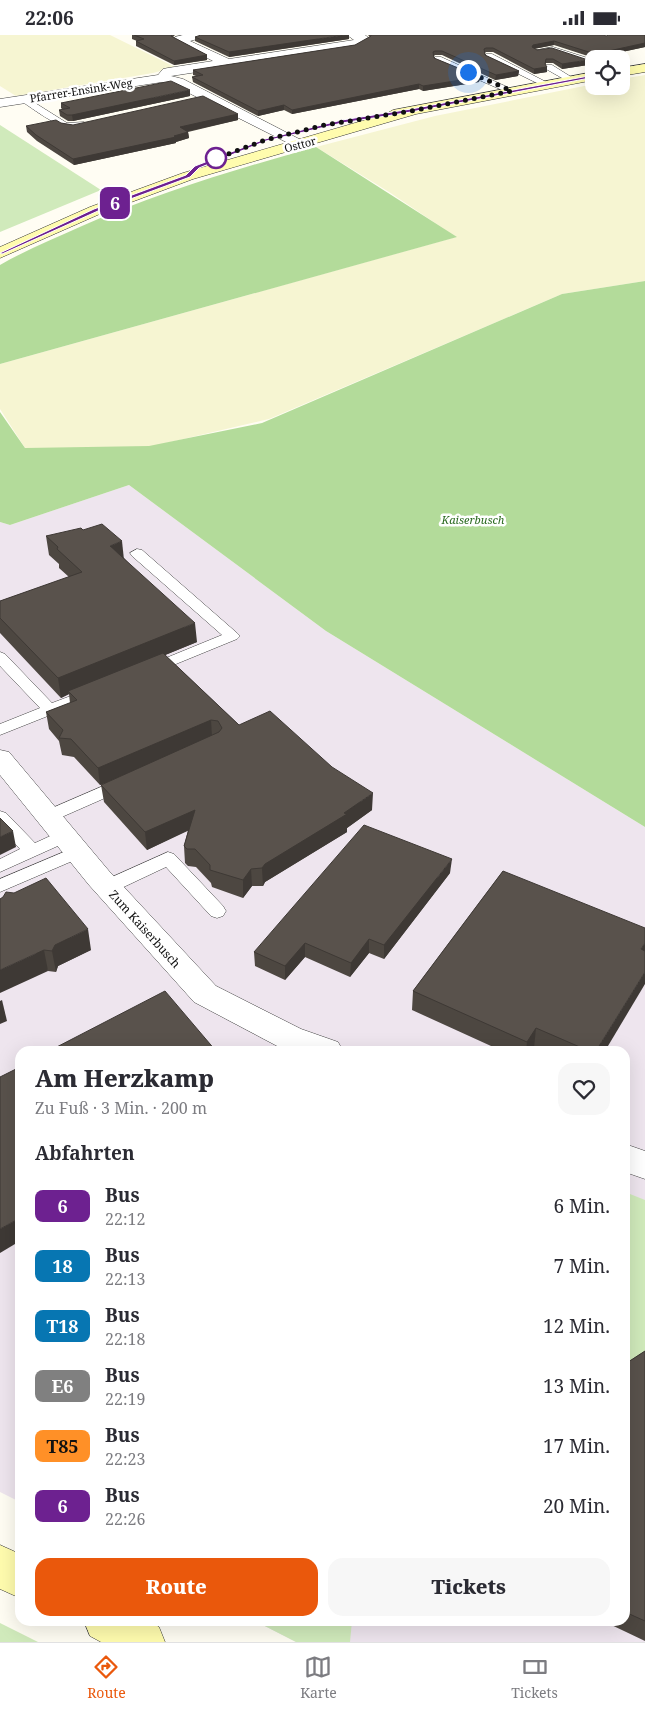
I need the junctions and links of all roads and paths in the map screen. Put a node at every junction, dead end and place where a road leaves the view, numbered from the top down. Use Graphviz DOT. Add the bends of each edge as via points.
graph roads {
  1 [pos="196,35"];
  2 [pos="364,37"];
  3 [pos="537,51"];
  4 [pos="489,56"];
  5 [pos="438,59"];
  6 [pos="585,60"];
  7 [pos="227,63"];
  8 [pos="552,67"];
  9 [pos="645,67"];
  10 [pos="630,70"];
  11 [pos="162,77"];
  12 [pos="585,78"];
  13 [pos="576,79"];
  14 [pos="546,84"];
  15 [pos="512,91"];
  16 [pos="206,97"];
  17 [pos="24,99"];
  18 [pos="188,101"];
  19 [pos="0,103"];
  20 [pos="411,111"];
  21 [pos="96,122"];
  22 [pos="280,136"];
  23 [pos="298,144"];
  24 [pos="188,176"];
  25 [pos="0,253"];
  26 [pos="137,553"];
  27 [pos="0,657"];
  28 [pos="132,677"];
  29 [pos="105,688"];
  30 [pos="50,710"];
  31 [pos="0,730"];
  32 [pos="0,758"];
  33 [pos="141,775"];
  34 [pos="0,817"];
  35 [pos="64,835"];
  36 [pos="32,851"];
  37 [pos="0,866"];
  38 [pos="0,886"];
  39 [pos="107,887"];
  40 [pos="217,911"];
  41 [pos="313,1046"];
  42 [pos="630,1160"];
  43 [pos="645,1165"];
  44 [pos="0,1566"];
  45 [pos="15,1574"];
  46 [pos="114,1626"];
  47 [pos="144,1642"];
  1 -- 7 [label="street" via="179,40"];
  2 -- 7 [label="street, Pfarrer-Ensink-Weg" via="355,44"];
  3 -- 6 [label="lane" via="553,49"];
  4 -- 14 [label="lane"];
  5 -- 15 [label="lane"];
  7 -- 11 [label="street, Pfarrer-Ensink-Weg" via="168,72"];
  8 -- 13 [label="lane"];
  9 -- 10 [label="main road"];
  11 -- 16 [label="street, Pfarrer-Ensink-Weg"];
  11 -- 17 [label="street, Pfarrer-Ensink-Weg"];
  12 -- 13 [label="main road, Osttor"];
  13 -- 14 [label="main road, Osttor"];
  14 -- 15 [label="main road, Osttor"];
  15 -- 20 [label="main road, Osttor"];
  16 -- 18 [label="lane"];
  16 -- 22 [label="street, Pfarrer-Ensink-Weg"];
  17 -- 19 [label="street, Pfarrer-Ensink-Weg"];
  17 -- 21 [label="lane" via="69,126"];
  20 -- 22 [label="main road, Osttor" via="342,121"];
  20 -- 23 [label="main road, Osttor"];
  22 -- 23 [label="street, Pfarrer-Ensink-Weg"];
  22 -- 24 [label="main road, Osttor" via="223,155 197,167"];
  23 -- 24 [label="main road, Osttor"];
  24 -- 25 [label="main road, Osttor" via="96,210"];
  26 -- 28 [label="lane" via="232,636"];
  27 -- 30 [label="lane"];
  29 -- 30 [label="lane"];
  30 -- 31 [label="lane"];
  32 -- 35 [label="street, Zum Kaiserbusch"];
  33 -- 35 [label="lane"];
  34 -- 36 [label="lane"];
  35 -- 36 [label="lane"];
  35 -- 38 [label="lane"];
  35 -- 39 [label="street, Zum Kaiserbusch"];
  36 -- 37 [label="lane"];
  39 -- 40 [label="lane" via="168,858"];
  39 -- 41 [label="street, Zum Kaiserbusch" via="205,994 290,1038"];
  42 -- 43 [label="street"];
  44 -- 45 [label="main road"];
  46 -- 47 [label="main road"];
}
